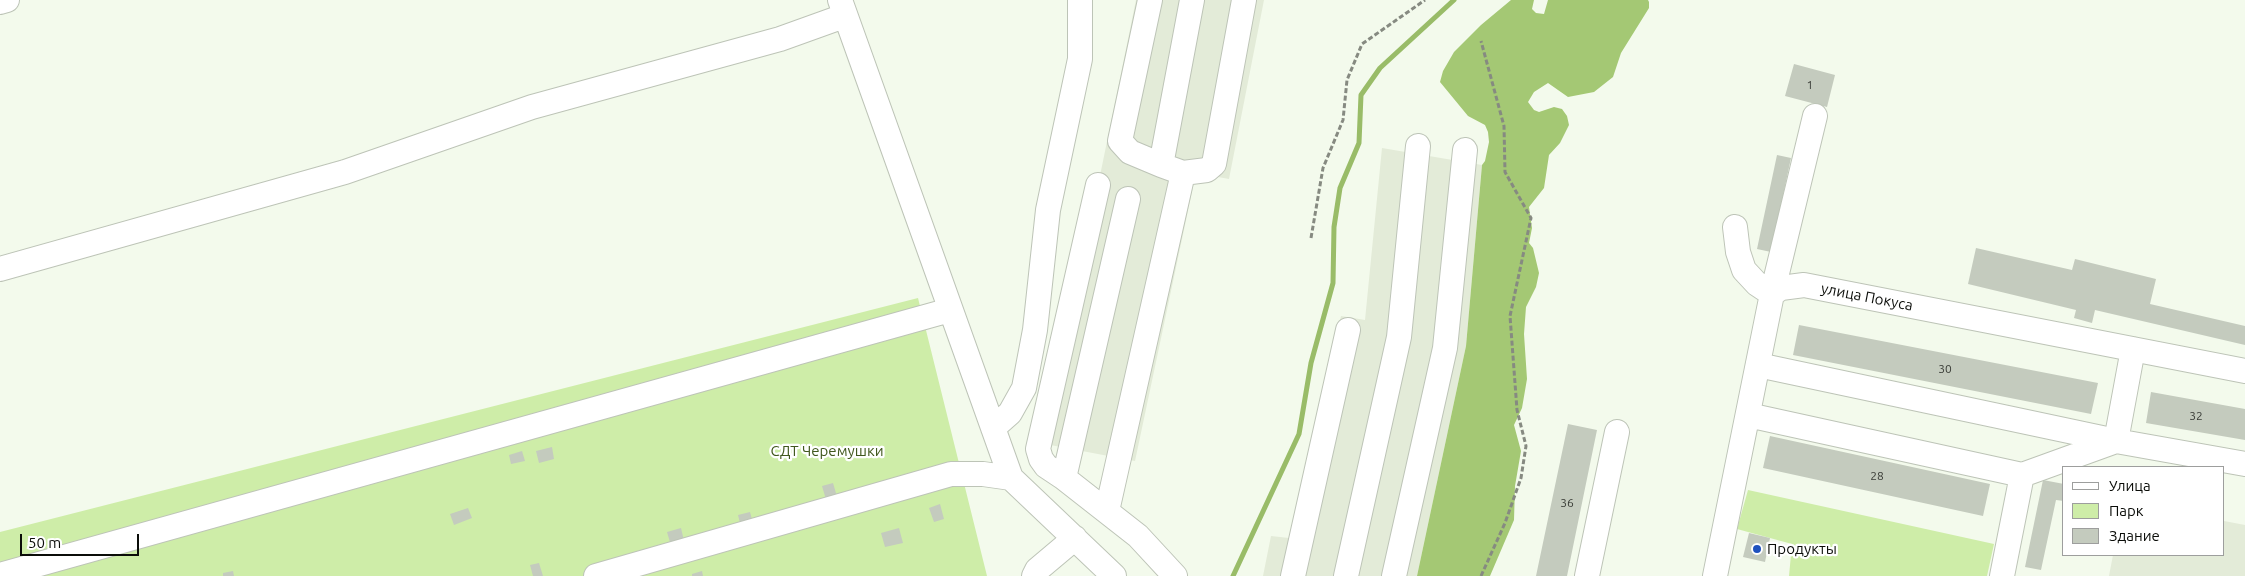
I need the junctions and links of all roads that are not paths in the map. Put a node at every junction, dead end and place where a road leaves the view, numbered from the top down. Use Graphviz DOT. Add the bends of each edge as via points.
graph roads {
  1 [pos="7,0"];
  2 [pos="1080,0"];
  3 [pos="1150,0"];
  4 [pos="1192,0"];
  5 [pos="1244,0"];
  6 [pos="0,2"];
  7 [pos="842,8"];
  8 [pos="1815,116"];
  9 [pos="1418,146"];
  10 [pos="1465,150"];
  11 [pos="1172,169"];
  12 [pos="1098,185"];
  13 [pos="1128,199"];
  14 [pos="1735,227"];
  15 [pos="0,269"];
  16 [pos="1772,294"];
  17 [pos="950,310"];
  18 [pos="1348,330"];
  19 [pos="2133,349"];
  20 [pos="1758,365"];
  21 [pos="2245,371"];
  22 [pos="1748,415"];
  23 [pos="994,428"];
  24 [pos="1617,432"];
  25 [pos="2116,441"];
  26 [pos="2245,464"];
  27 [pos="2022,475"];
  28 [pos="1011,478"];
  29 [pos="1064,478"];
  30 [pos="1107,511"];
  31 [pos="1075,538"];
  32 [pos="64,567"];
  33 [pos="0,575"];
  34 [pos="596,576"];
  35 [pos="1034,576"];
  36 [pos="1114,576"];
  37 [pos="1175,576"];
  38 [pos="1293,576"];
  39 [pos="1346,576"];
  40 [pos="1394,576"];
  41 [pos="1587,576"];
  42 [pos="1716,576"];
  43 [pos="2002,576"];
  1 -- 6 [label="street"];
  2 -- 23 [label="street" via="1080,58 1048,210 1035,330 1024,388 1010,413"];
  3 -- 11 [label="street" via="1120,141 1130,152"];
  4 -- 11 [label="street"];
  5 -- 11 [label="street" via="1214,164 1208,170"];
  7 -- 15 [label="street" via="780,40 532,107 345,172"];
  7 -- 17 [label="street"];
  8 -- 16 [label="street"];
  9 -- 39 [label="street" via="1399,337"];
  10 -- 40 [label="street" via="1445,348"];
  11 -- 30 [label="street"];
  12 -- 29 [label="street" via="1038,449 1046,466"];
  13 -- 29 [label="street"];
  14 -- 16 [label="street" via="1744,270"];
  16 -- 19 [label="street, улица Покуса" via="1780,288 1804,285"];
  16 -- 20 [label="street"];
  17 -- 23 [label="street"];
  17 -- 32 [label="street"];
  18 -- 38 [label="street"];
  19 -- 21 [label="street, улица Покуса"];
  19 -- 25 [label="street"];
  20 -- 22 [label="street"];
  20 -- 25 [label="street"];
  22 -- 27 [label="street"];
  22 -- 42 [label="street"];
  23 -- 28 [label="street"];
  24 -- 41 [label="street"];
  25 -- 26 [label="street"];
  25 -- 27 [label="street"];
  27 -- 43 [label="street"];
  28 -- 31 [label="street"];
  28 -- 34 [label="street" via="951,474"];
  29 -- 30 [label="street"];
  30 -- 37 [label="street" via="1138,536"];
  31 -- 35 [label="street"];
  31 -- 36 [label="street"];
  32 -- 33 [label="street"];
}
